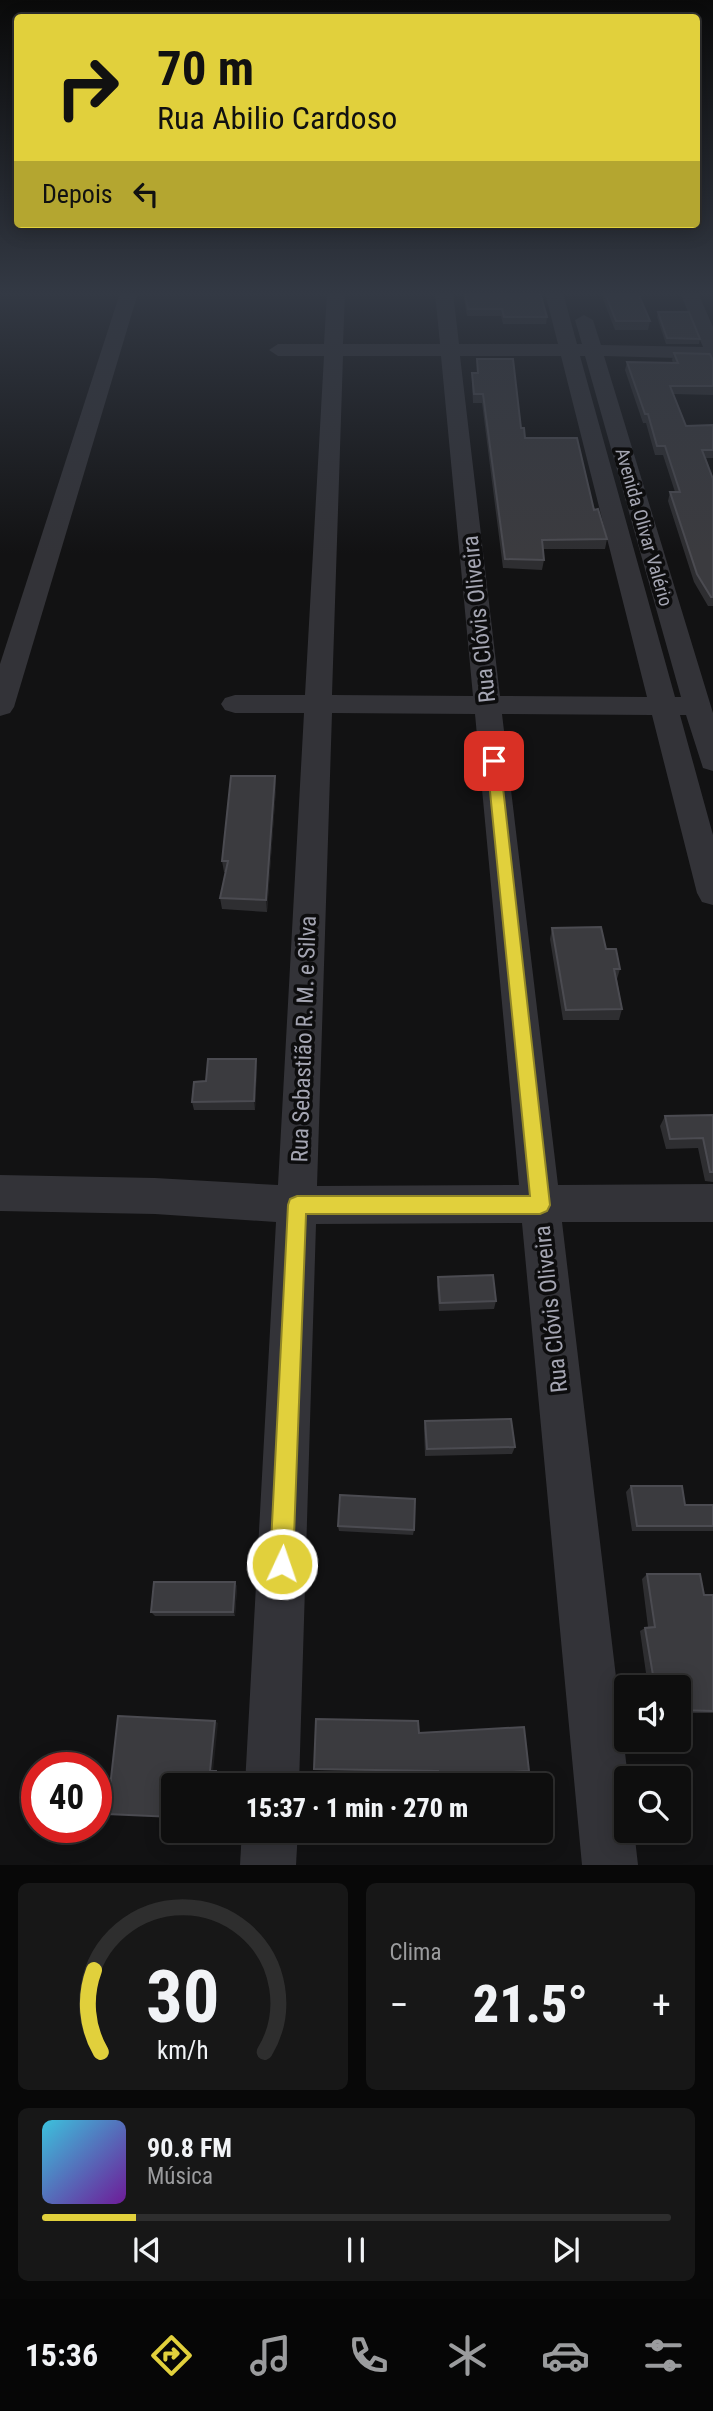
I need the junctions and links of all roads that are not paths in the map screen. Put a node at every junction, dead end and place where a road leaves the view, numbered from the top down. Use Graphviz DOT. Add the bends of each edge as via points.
graph roads {
  1 [pos="101,380"];
  2 [pos="333,380"];
  3 [pos="453,380"];
  4 [pos="587,380"];
  5 [pos="591,380"];
  6 [pos="235,704"];
  7 [pos="319,705"];
  8 [pos="488,705"];
  9 [pos="665,706"];
  10 [pos="705,706"];
  11 [pos="0,707"];
  12 [pos="713,761"];
  13 [pos="713,893"];
  14 [pos="0,1194"];
  15 [pos="713,1203"];
  16 [pos="297,1205"];
  17 [pos="540,1205"];
  18 [pos="273,1773"];
  19 [pos="269,1843"];
  20 [pos="268,1865"];
  21 [pos="610,1865"];
  1 -- 11 [label="street"];
  2 -- 7 [label="street, Rua Sebastião R. M. e Silva"];
  3 -- 8 [label="street, Rua Clóvis Oliveira"];
  4 -- 9 [label="street"];
  5 -- 10 [label="street, Avenida Olivar Valério"];
  6 -- 7 [label="street"];
  7 -- 8 [label="street"];
  7 -- 16 [label="street, Rua Sebastião R. M. e Silva"];
  8 -- 9 [label="street"];
  8 -- 17 [label="street, Rua Clóvis Oliveira"];
  9 -- 10 [label="street"];
  9 -- 13 [label="street"];
  10 -- 12 [label="street, Avenida Olivar Valério"];
  14 -- 16 [label="street" via="155,1196"];
  15 -- 17 [label="street"];
  16 -- 17 [label="street"];
  16 -- 18 [label="street, Rua Sebastião R. M. e Silva"];
  17 -- 21 [label="street, Rua Clóvis Oliveira"];
  19 -- 20 [label="street"];
}
